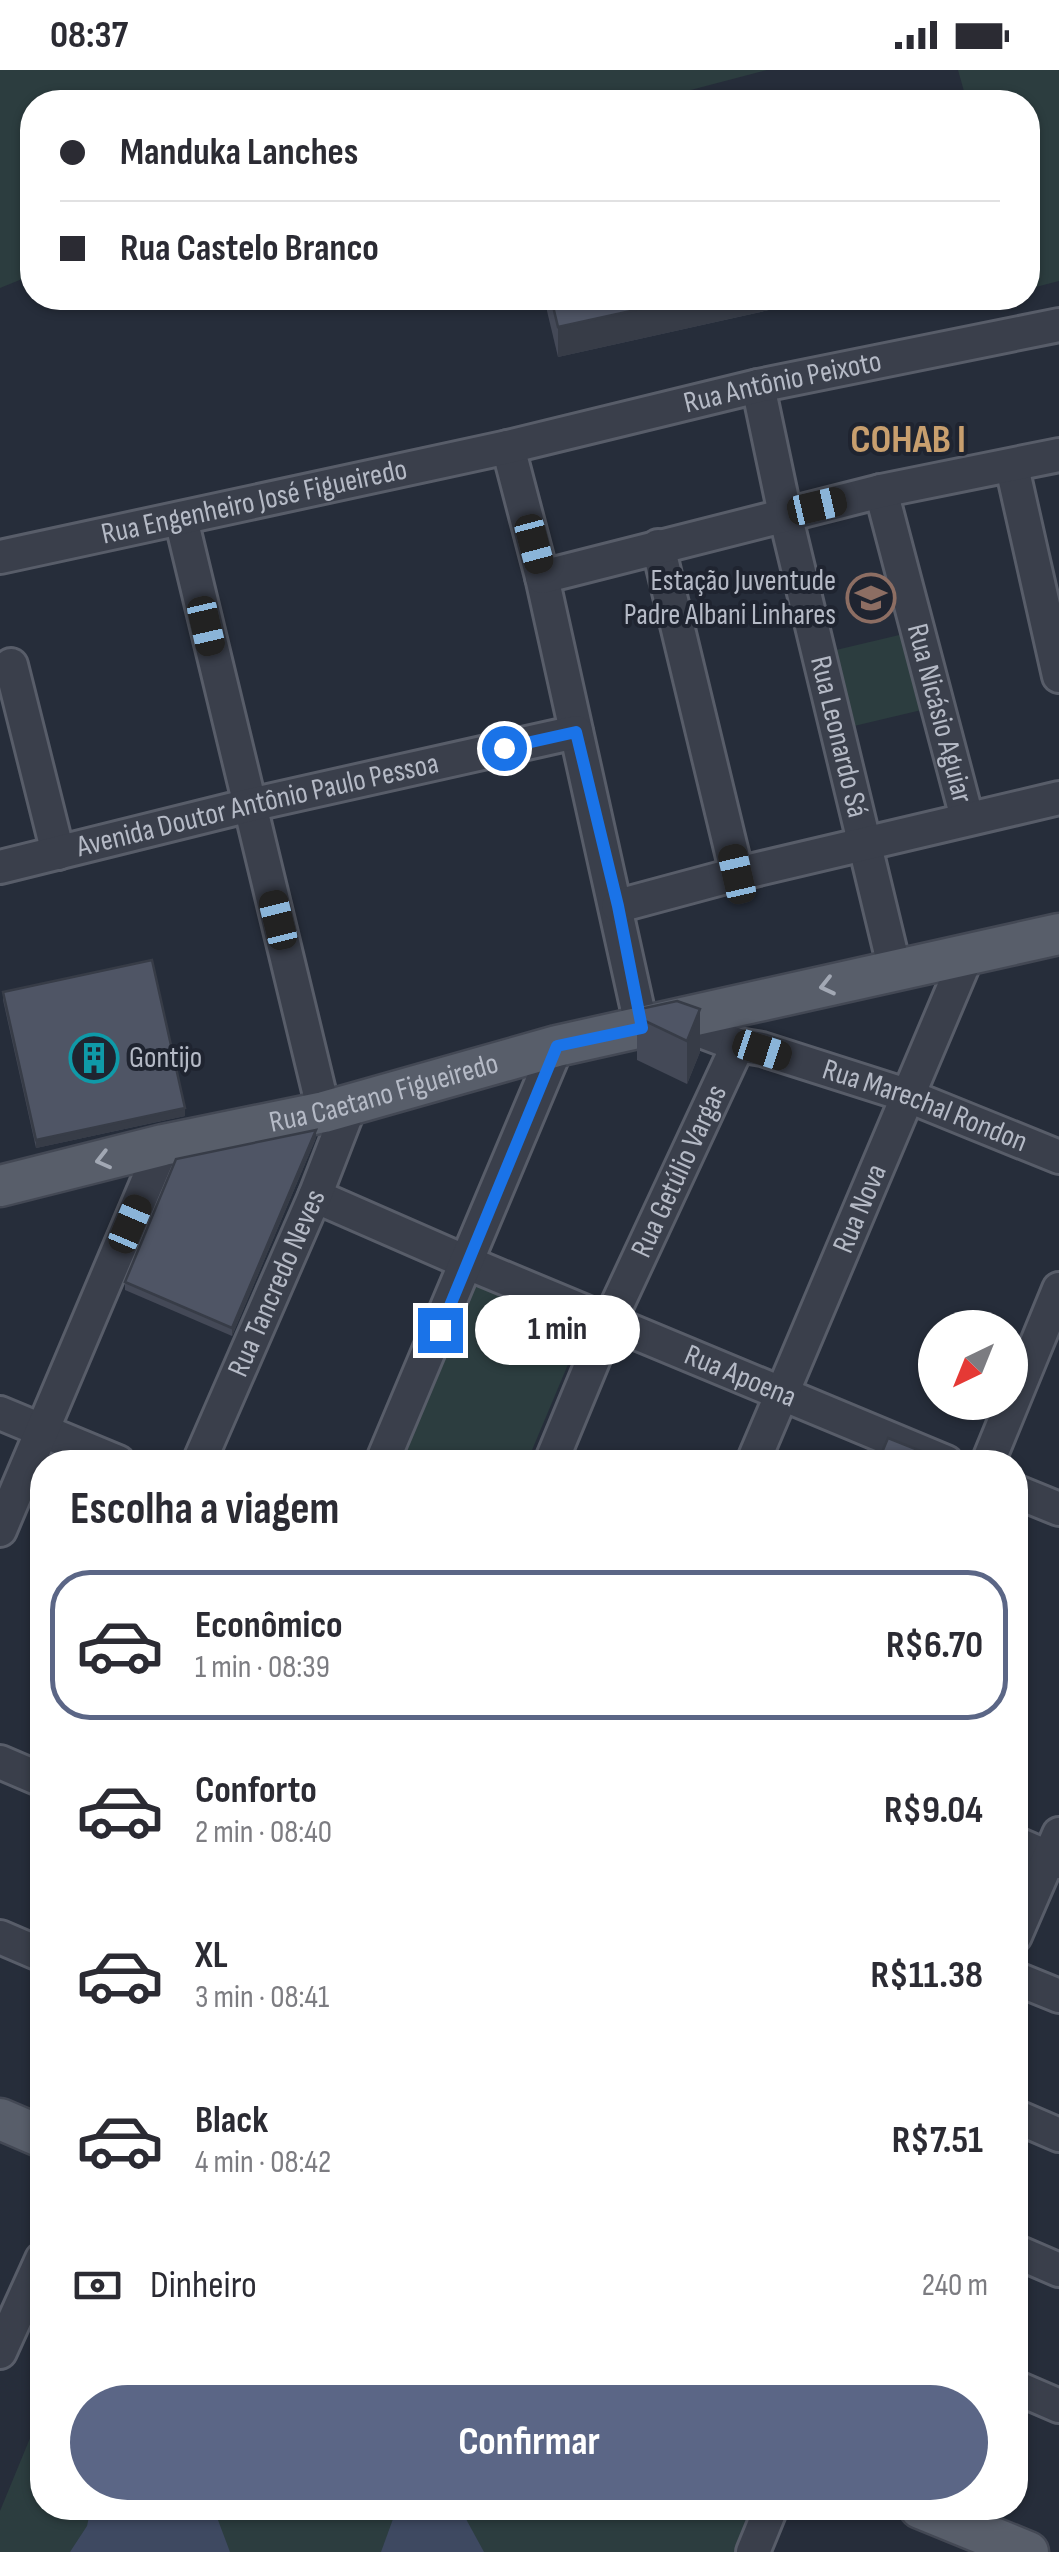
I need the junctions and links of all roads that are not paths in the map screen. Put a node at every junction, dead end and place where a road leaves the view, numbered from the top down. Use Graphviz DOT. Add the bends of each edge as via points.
graph roads {
  1 [pos="1059,325"];
  2 [pos="758,386"];
  3 [pos="508,447"];
  4 [pos="1059,456"];
  5 [pos="1012,467"];
  6 [pos="880,491"];
  7 [pos="785,514"];
  8 [pos="181,519"];
  9 [pos="658,546"];
  10 [pos="0,557"];
  11 [pos="542,576"];
  12 [pos="10,666"];
  13 [pos="1059,676"];
  14 [pos="576,732"];
  15 [pos="1059,798"];
  16 [pos="250,805"];
  17 [pos="967,818"];
  18 [pos="867,844"];
  19 [pos="58,853"];
  20 [pos="0,867"];
  21 [pos="737,874"];
  22 [pos="618,906"];
  23 [pos="1059,934"];
  24 [pos="968,956"];
  25 [pos="895,970"];
  26 [pos="659,1025"];
  27 [pos="557,1046"];
  28 [pos="738,1046"];
  29 [pos="906,1095"];
  30 [pos="338,1107"];
  31 [pos="163,1145"];
  32 [pos="1059,1157"];
  33 [pos="0,1186"];
  34 [pos="315,1196"];
  35 [pos="468,1264"];
  36 [pos="1059,1289"];
  37 [pos="609,1322"];
  38 [pos="782,1395"];
  39 [pos="0,1413"];
  40 [pos="44,1431"];
  41 [pos="36,1450"];
  42 [pos="89,1450"];
  43 [pos="204,1450"];
  44 [pos="387,1450"];
  45 [pos="556,1450"];
  46 [pos="758,1450"];
  47 [pos="917,1450"];
  48 [pos="993,1450"];
  49 [pos="30,1462"];
  50 [pos="1028,1496"];
  51 [pos="1059,1509"];
  52 [pos="0,1530"];
  53 [pos="0,1762"];
  54 [pos="30,1775"];
  55 [pos="1028,1846"];
  56 [pos="1056,1851"];
  57 [pos="1028,1909"];
  58 [pos="0,1937"];
  59 [pos="30,1949"];
  60 [pos="1028,1983"];
  61 [pos="1059,1996"];
  62 [pos="0,2119"];
  63 [pos="1028,2122"];
  64 [pos="30,2131"];
  65 [pos="1059,2135"];
  66 [pos="1028,2257"];
  67 [pos="1059,2270"];
  68 [pos="23,2290"];
  69 [pos="0,2352"];
  70 [pos="1028,2393"];
  71 [pos="1059,2406"];
  72 [pos="766,2520"];
  73 [pos="949,2520"];
  74 [pos="753,2552"];
  75 [pos="1028,2552"];
  1 -- 2 [label="street, Rua Antônio Peixoto"];
  2 -- 3 [label="street, Rua Antônio Peixoto"];
  2 -- 7 [label="street, Rua Leonardo Sá"];
  3 -- 8 [label="street, Rua Engenheiro José Figueiredo"];
  3 -- 11 [label="street"];
  4 -- 5 [label="street"];
  5 -- 6 [label="street"];
  5 -- 13 [label="street"];
  6 -- 7 [label="street"];
  6 -- 17 [label="street, Rua Nicásio Aguiar"];
  7 -- 9 [label="street"];
  7 -- 18 [label="street, Rua Leonardo Sá"];
  8 -- 10 [label="street, Rua Engenheiro José Figueiredo"];
  8 -- 16 [label="street"];
  9 -- 11 [label="street"];
  9 -- 21 [label="street"];
  11 -- 14 [label="street"];
  12 -- 19 [label="street"];
  14 -- 16 [label="street, Avenida Doutor Antônio Paulo Pessoa"];
  14 -- 22 [label="street"];
  15 -- 17 [label="street"];
  16 -- 19 [label="street, Avenida Doutor Antônio Paulo Pessoa"];
  16 -- 30 [label="street"];
  17 -- 18 [label="street"];
  18 -- 21 [label="street"];
  18 -- 25 [label="street, Rua Leonardo Sá"];
  19 -- 20 [label="street, Avenida Doutor Antônio Paulo Pessoa"];
  21 -- 22 [label="street"];
  22 -- 26 [label="street"];
  23 -- 24 [label="main road, Rua Caetano Figueiredo"];
  24 -- 25 [label="main road, Rua Caetano Figueiredo"];
  24 -- 29 [label="street, Rua Nova"];
  25 -- 26 [label="main road, Rua Caetano Figueiredo, one-way"];
  26 -- 27 [label="main road, Rua Caetano Figueiredo"];
  26 -- 28 [label="street, Rua Marechal Rondon"];
  27 -- 30 [label="main road, Rua Caetano Figueiredo"];
  27 -- 35 [label="street"];
  28 -- 29 [label="street, Rua Marechal Rondon"];
  28 -- 37 [label="street, Rua Getúlio Vargas"];
  29 -- 32 [label="street, Rua Marechal Rondon"];
  29 -- 38 [label="street, Rua Nova"];
  30 -- 31 [label="main road, Rua Caetano Figueiredo"];
  30 -- 34 [label="street, Rua Tancredo Neves"];
  31 -- 33 [label="main road, Rua Caetano Figueiredo, one-way"];
  31 -- 40 [label="street"];
  34 -- 35 [label="street, Rua Apoena"];
  34 -- 43 [label="street, Rua Tancredo Neves"];
  35 -- 37 [label="street, Rua Apoena"];
  35 -- 44 [label="street"];
  36 -- 48 [label="street"];
  37 -- 38 [label="street, Rua Apoena"];
  37 -- 45 [label="street, Rua Getúlio Vargas"];
  38 -- 46 [label="street, Rua Nova"];
  38 -- 47 [label="street, Rua Apoena"];
  39 -- 40 [label="street"];
  40 -- 41 [label="street"];
  40 -- 42 [label="street"];
  49 -- 52 [label="street"];
  50 -- 51 [label="street"];
  53 -- 54 [label="street"];
  55 -- 56 [label="street"];
  56 -- 57 [label="street"];
  58 -- 59 [label="street"];
  60 -- 61 [label="street"];
  62 -- 64 [label="main road"];
  63 -- 65 [label="street"];
  66 -- 67 [label="street"];
  68 -- 69 [label="street"];
  70 -- 71 [label="street"];
  72 -- 74 [label="street"];
  73 -- 75 [label="main road"];
}
